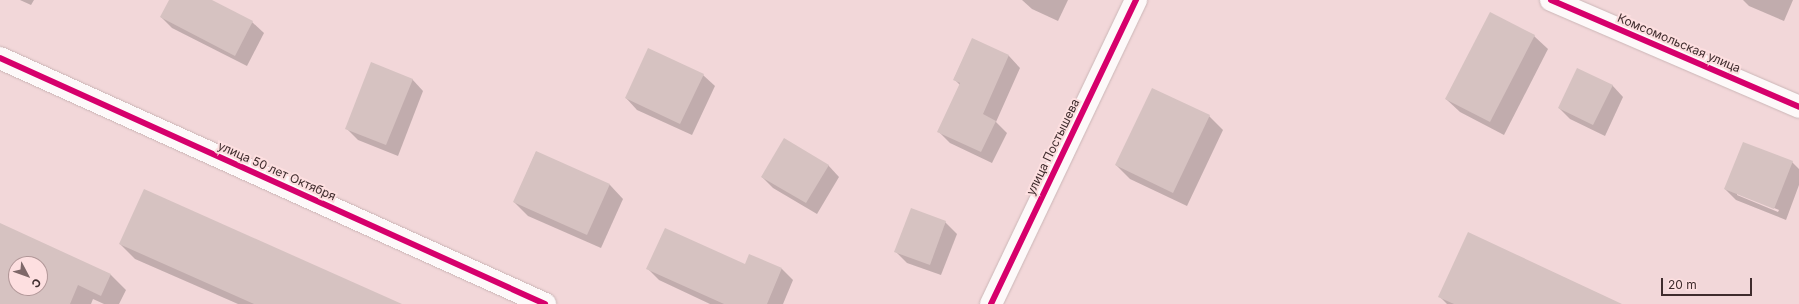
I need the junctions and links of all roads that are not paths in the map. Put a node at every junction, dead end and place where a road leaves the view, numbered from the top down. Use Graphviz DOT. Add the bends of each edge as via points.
graph roads {
  1 [pos="1136,0"];
  2 [pos="1551,0"];
  3 [pos="0,58"];
  4 [pos="1799,107"];
  5 [pos="545,304"];
  6 [pos="991,304"];
  1 -- 6 [label="street, улица Постышева"];
  2 -- 4 [label="street, Комсомольская улица"];
  3 -- 5 [label="street, улица 50 лет Октября"];
}
